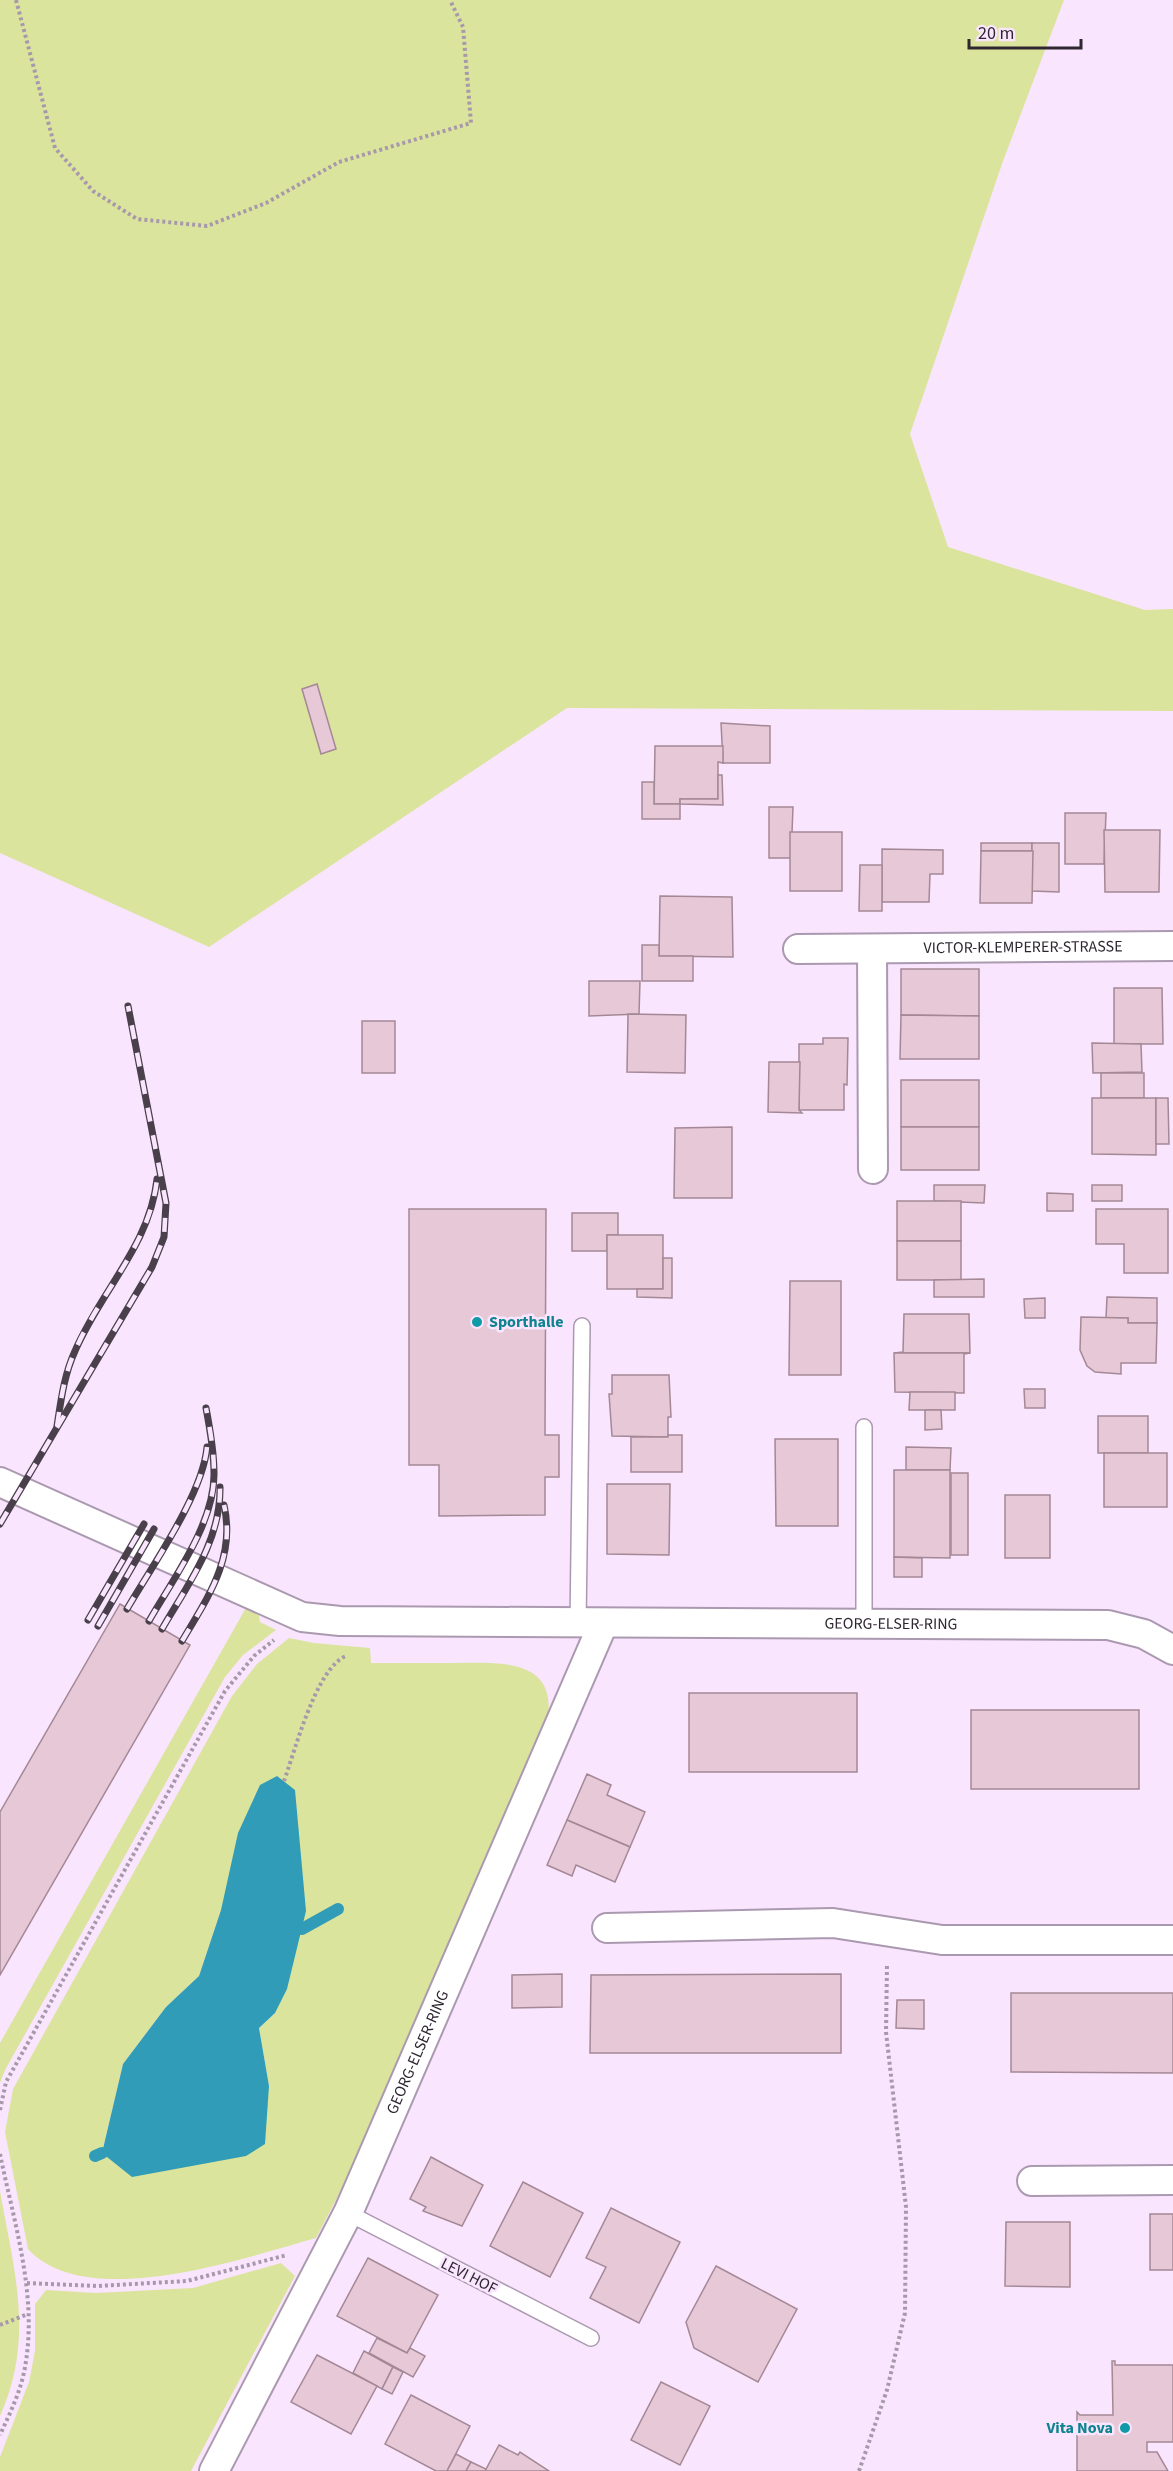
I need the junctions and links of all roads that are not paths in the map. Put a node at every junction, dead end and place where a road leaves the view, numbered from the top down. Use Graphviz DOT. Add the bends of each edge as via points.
graph roads {
  1 [pos="1173,946"];
  2 [pos="798,949"];
  3 [pos="872,949"];
  4 [pos="873,1169"];
  5 [pos="582,1326"];
  6 [pos="864,1427"];
  7 [pos="0,1482"];
  8 [pos="591,1624"];
  9 [pos="864,1626"];
  10 [pos="1173,1650"];
  11 [pos="607,1928"];
  12 [pos="1173,1940"];
  13 [pos="1173,2180"];
  14 [pos="1032,2181"];
  15 [pos="348,2213"];
  16 [pos="591,2338"];
  17 [pos="214,2471"];
  1 -- 3 [label="street, VICTOR-KLEMPERER-STRASSE"];
  2 -- 3 [label="street, VICTOR-KLEMPERER-STRASSE"];
  3 -- 4 [label="street"];
  5 -- 8 [label="lane"];
  6 -- 9 [label="lane"];
  7 -- 8 [label="street, GEORG-ELSER-RING" via="302,1617 340,1621"];
  8 -- 9 [label="street, GEORG-ELSER-RING"];
  8 -- 15 [label="street, GEORG-ELSER-RING"];
  9 -- 10 [label="street, GEORG-ELSER-RING" via="1108,1625 1144,1634"];
  11 -- 12 [label="street" via="833,1923 942,1940"];
  13 -- 14 [label="street"];
  15 -- 16 [label="lane, LEVI HOF"];
  15 -- 17 [label="street, GEORG-ELSER-RING"];
}
